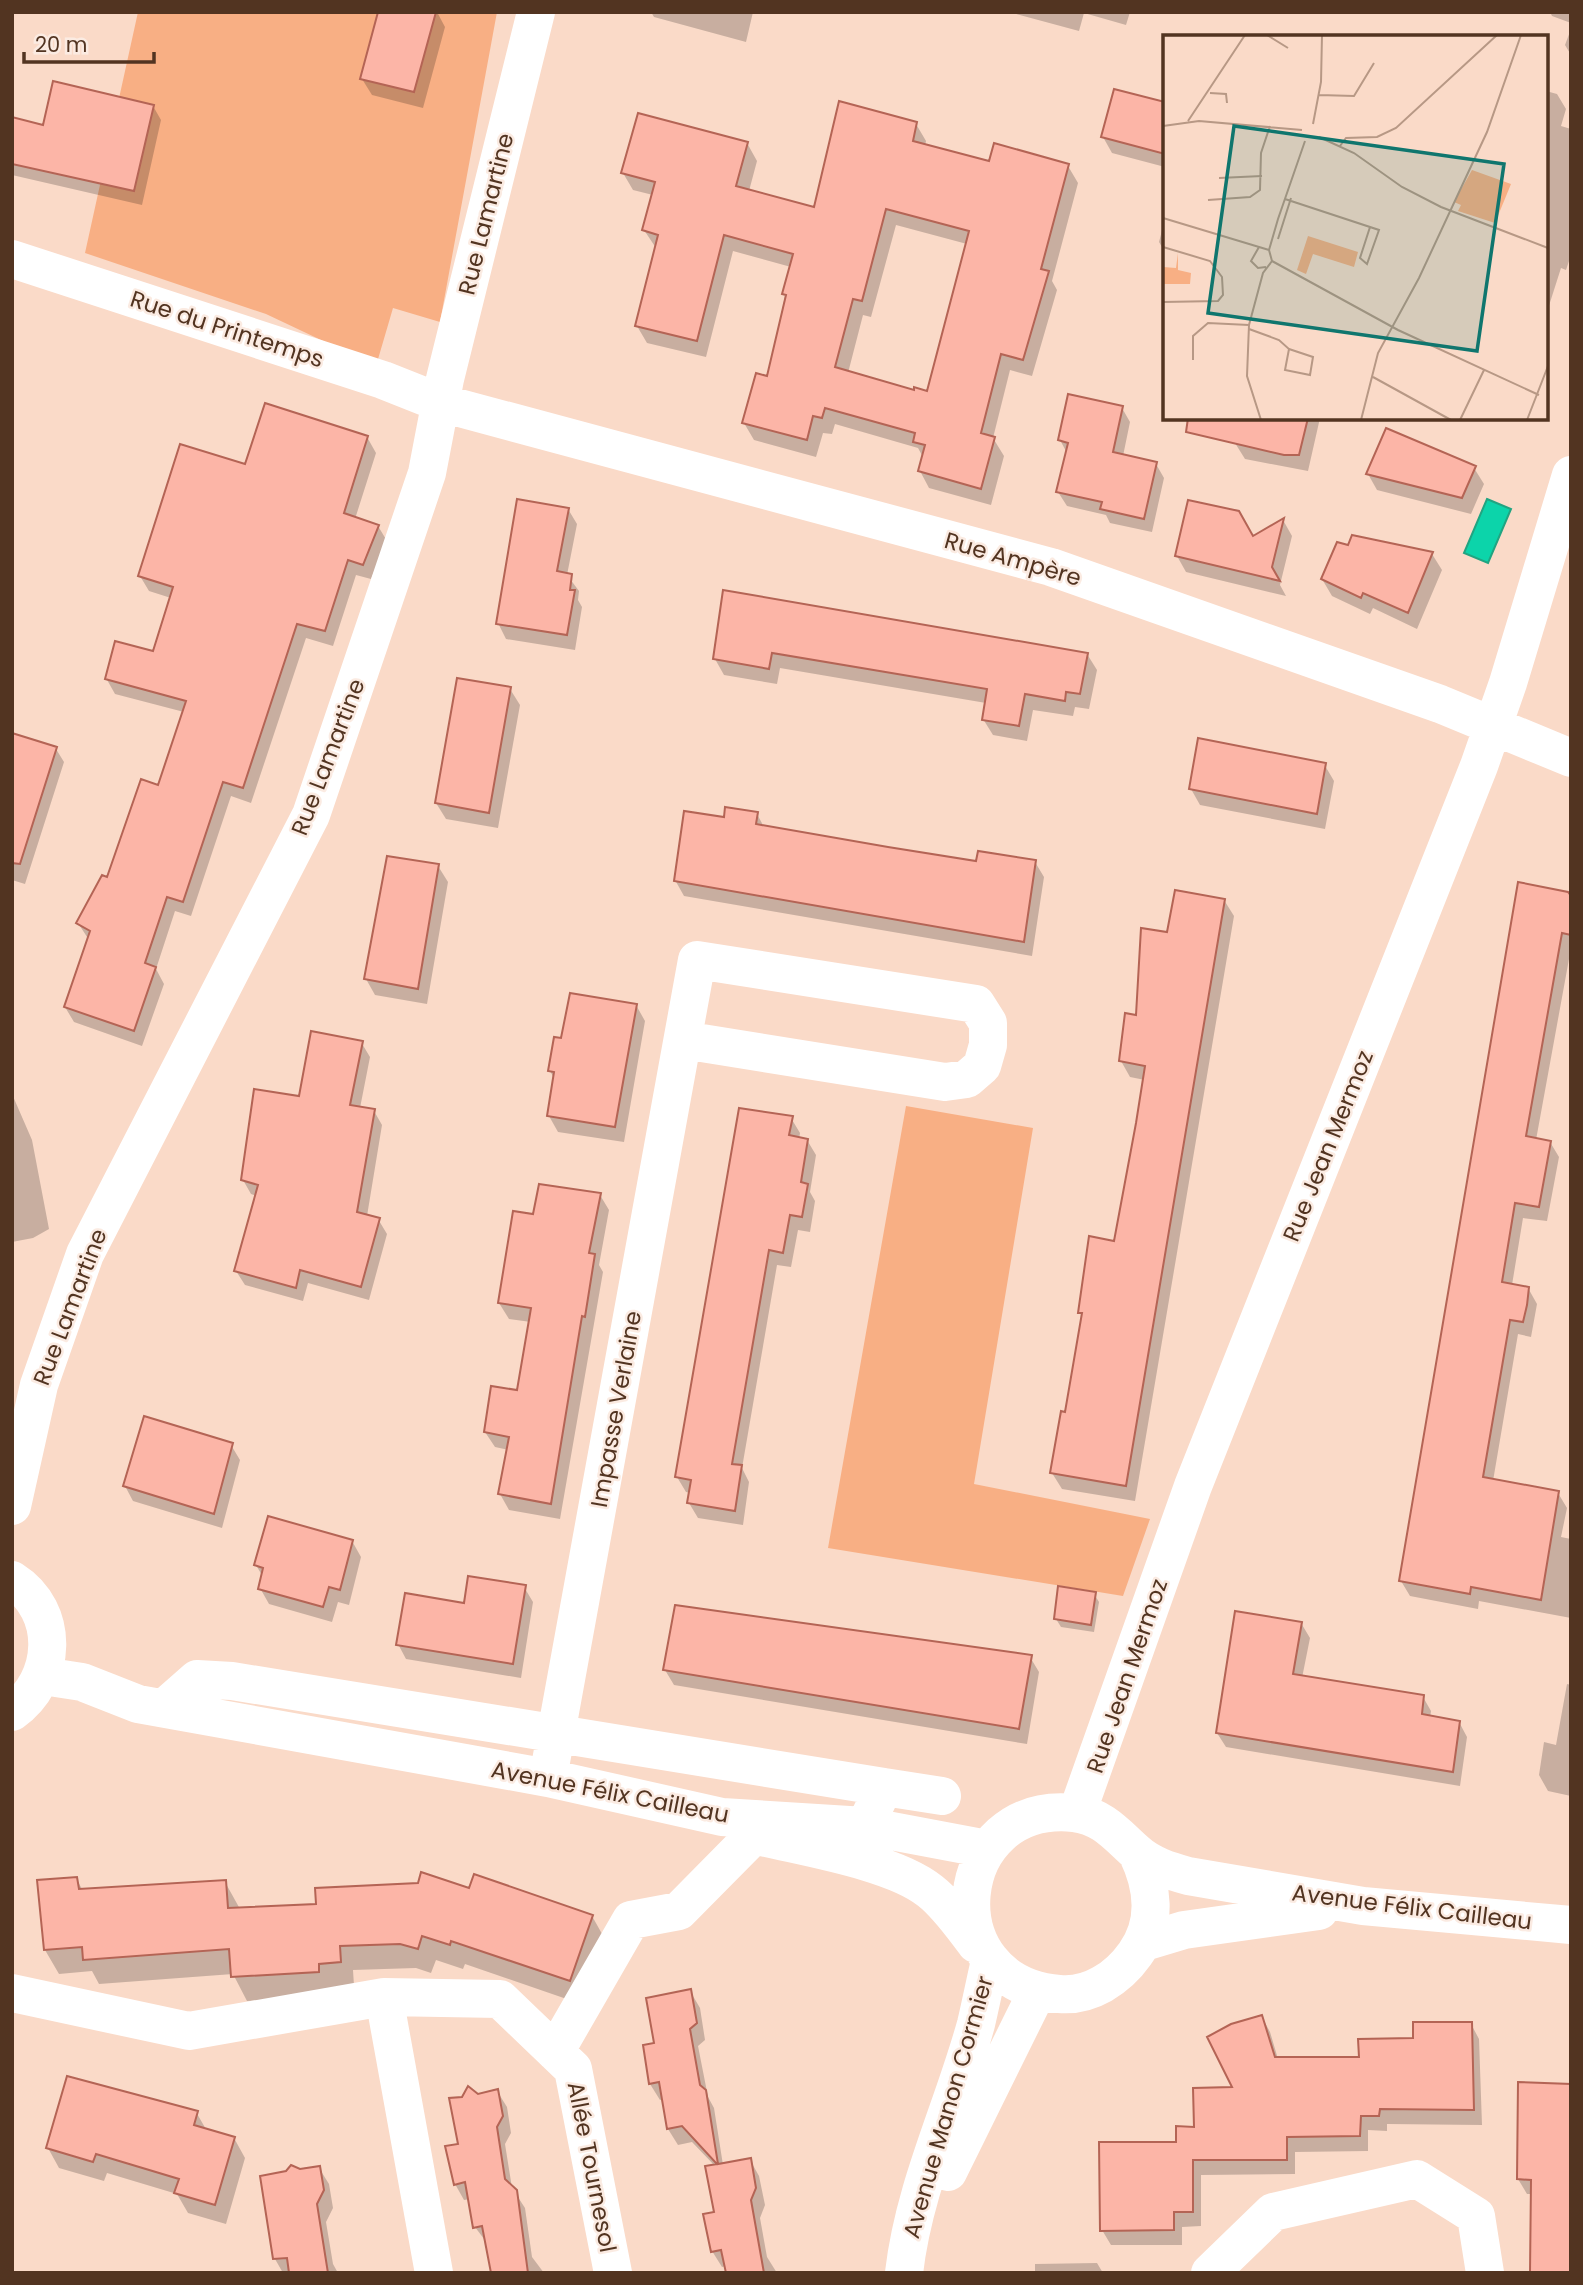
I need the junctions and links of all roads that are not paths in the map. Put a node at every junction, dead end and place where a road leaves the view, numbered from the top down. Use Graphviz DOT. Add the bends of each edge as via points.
graph roads {
  1 [pos="536,12"];
  2 [pos="12,259"];
  3 [pos="441,403"];
  4 [pos="1571,475"];
  5 [pos="1494,724"];
  6 [pos="1571,758"];
  7 [pos="683,1041"];
  8 [pos="26,1380"];
  9 [pos="12,1506"];
  10 [pos="12,1580"];
  11 [pos="43,1676"];
  12 [pos="164,1708"];
  13 [pos="12,1712"];
  14 [pos="557,1733"];
  15 [pos="548,1778"];
  16 [pos="884,1787"];
  17 [pos="942,1796"];
  18 [pos="1077,1813"];
  19 [pos="738,1826"];
  20 [pos="865,1826"];
  21 [pos="987,1849"];
  22 [pos="1137,1853"];
  23 [pos="1363,1906"];
  24 [pos="1571,1925"];
  25 [pos="1144,1942"];
  26 [pos="990,1961"];
  27 [pos="1037,1992"];
  28 [pos="12,1993"];
  29 [pos="384,1997"];
  30 [pos="555,2052"];
  31 [pos="434,2273"];
  32 [pos="613,2273"];
  33 [pos="904,2273"];
  34 [pos="911,2273"];
  35 [pos="1210,2273"];
  36 [pos="1485,2273"];
  1 -- 3 [label="street, Rue Lamartine"];
  2 -- 3 [label="street, Rue du Printemps"];
  3 -- 5 [label="street, Rue Ampère" via="1051,567"];
  3 -- 8 [label="street, Rue Lamartine" via="427,473 310,815 85,1254"];
  4 -- 5 [label="street, Rue Jean Mermoz"];
  5 -- 6 [label="street, Rue Ampère"];
  5 -- 18 [label="street, Rue Jean Mermoz" via="1193,1486"];
  7 -- 7 [label="street, Impasse Verlaine" via="697,960 976,1004 988,1023 982,1066 967,1079 945,1082"];
  7 -- 14 [label="street, Impasse Verlaine"];
  8 -- 9 [label="street, Rue Lamartine"];
  10 -- 11 [label="street" via="34,1600 46,1624 49,1650"];
  11 -- 12 [label="street, Avenue Félix Cailleau" via="82,1682 138,1704"];
  11 -- 13 [label="street" via="31,1696"];
  12 -- 14 [label="street" via="197,1679 232,1681"];
  12 -- 15 [label="street, Avenue Félix Cailleau"];
  14 -- 15 [label="street, Impasse Verlaine"];
  14 -- 16 [label="street"];
  15 -- 19 [label="street, Avenue Félix Cailleau"];
  16 -- 17 [label="street"];
  16 -- 20 [label="street"];
  18 -- 21 [label="street, Avenue Félix Cailleau" via="1027,1818"];
  18 -- 22 [label="street, Avenue Félix Cailleau" via="1116,1831"];
  19 -- 20 [label="street, Avenue Félix Cailleau"];
  19 -- 26 [label="street, Avenue Manon Cormier" via="913,1880 943,1902"];
  19 -- 30 [label="street" via="679,1911 631,1920"];
  20 -- 21 [label="street, Avenue Félix Cailleau"];
  21 -- 26 [label="street" via="973,1876 970,1905 975,1935"];
  22 -- 23 [label="street, Avenue Félix Cailleau" via="1166,1870 1188,1876"];
  22 -- 25 [label="street" via="1152,1897"];
  23 -- 24 [label="street, Avenue Félix Cailleau"];
  23 -- 25 [label="street" via="1184,1930"];
  25 -- 27 [label="street" via="1125,1968 1099,1986 1069,1995"];
  26 -- 27 [label="street" via="1011,1980"];
  26 -- 33 [label="street, Avenue Manon Cormier" via="975,2025 908,2238"];
  27 -- 34 [label="street, Avenue Manon Cormier" via="954,2155"];
  28 -- 29 [label="street, Allée Tournesol" via="188,2031"];
  29 -- 30 [label="street, Allée Tournesol" via="499,1999"];
  29 -- 31 [label="street"];
  30 -- 32 [label="street, Allée Tournesol" via="573,2069"];
  35 -- 36 [label="street" via="1273,2212 1417,2179 1476,2216"];
}
